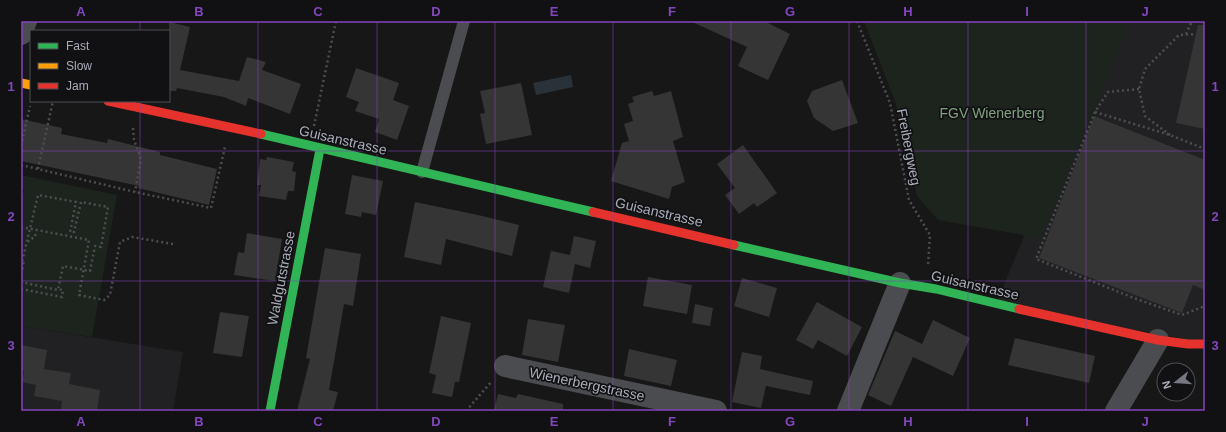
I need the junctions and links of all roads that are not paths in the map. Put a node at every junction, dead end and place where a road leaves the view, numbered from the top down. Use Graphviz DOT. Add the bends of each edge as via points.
graph roads {
  1 [pos="26,21"];
  2 [pos="464,21"];
  3 [pos="21,34"];
  4 [pos="113,102"];
  5 [pos="320,149"];
  6 [pos="422,172"];
  7 [pos="900,283"];
  8 [pos="1158,340"];
  9 [pos="1205,344"];
  10 [pos="505,366"];
  11 [pos="270,411"];
  12 [pos="716,411"];
  13 [pos="848,411"];
  14 [pos="1116,411"];
  1 -- 3 [label="street"];
  2 -- 6 [label="lane"];
  4 -- 5 [label="street, Guisanstrasse"];
  5 -- 6 [label="street, Guisanstrasse"];
  5 -- 11 [label="street, Waldgutstrasse"];
  6 -- 7 [label="street, Guisanstrasse"];
  7 -- 8 [label="street, Guisanstrasse"];
  7 -- 13 [label="street"];
  8 -- 9 [label="street, Guisanstrasse"];
  8 -- 14 [label="street"];
  10 -- 12 [label="street, Wienerbergstrasse"];
}
